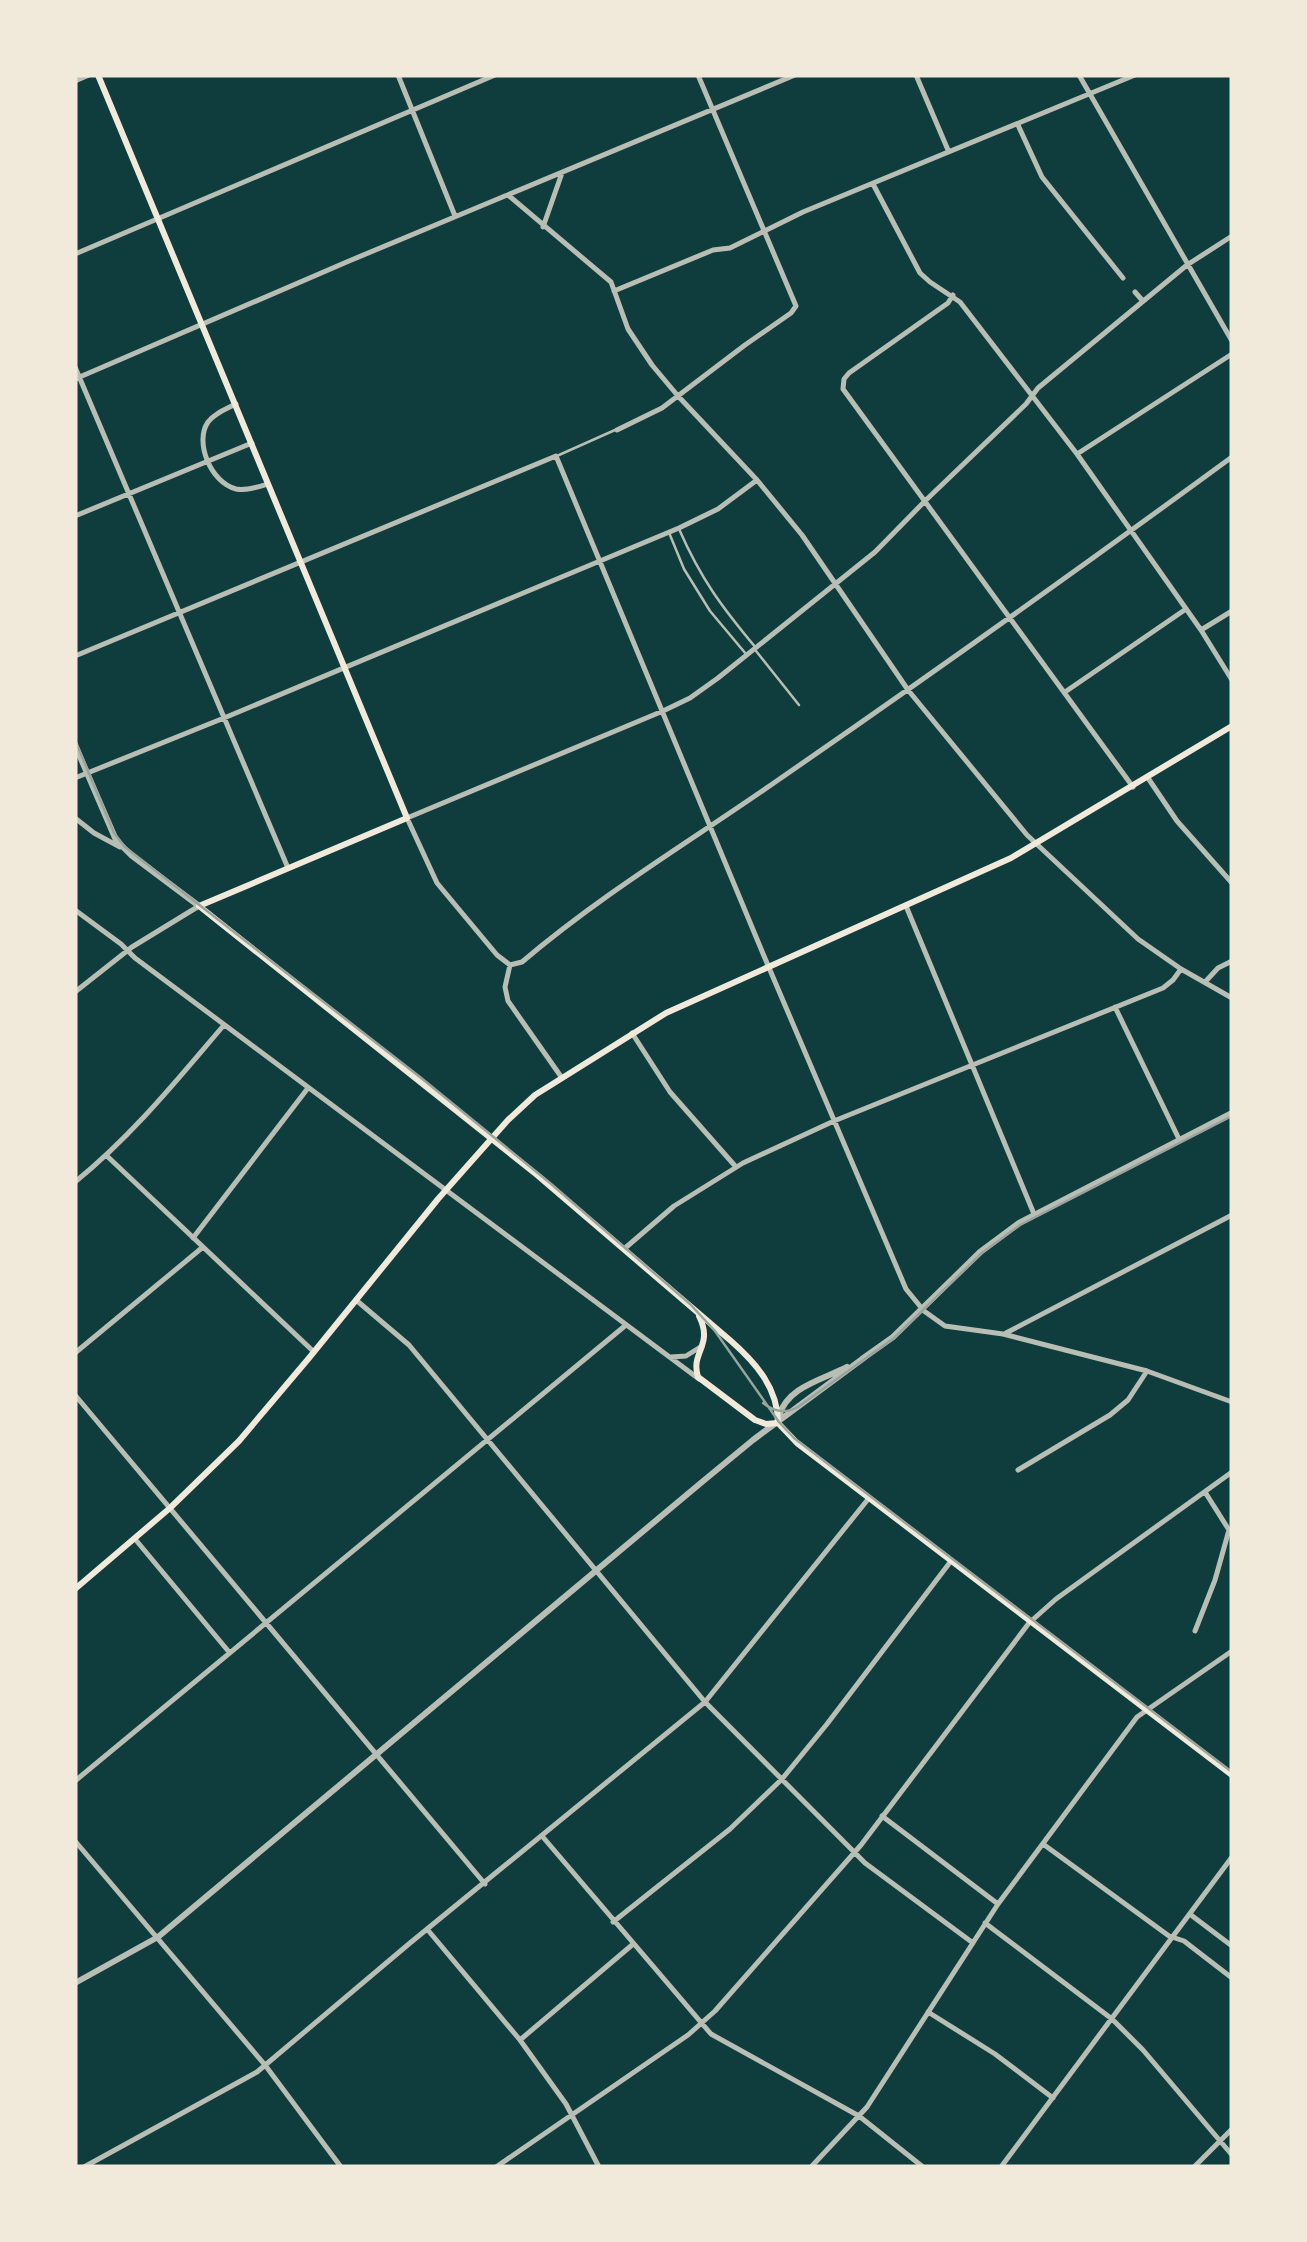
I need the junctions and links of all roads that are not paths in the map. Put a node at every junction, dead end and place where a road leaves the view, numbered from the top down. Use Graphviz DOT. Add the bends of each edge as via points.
graph roads {
  1 [pos="89,75"];
  2 [pos="98,75"];
  3 [pos="398,75"];
  4 [pos="495,75"];
  5 [pos="698,75"];
  6 [pos="794,75"];
  7 [pos="916,75"];
  8 [pos="1079,75"];
  9 [pos="1135,75"];
  10 [pos="75,81"];
  11 [pos="1090,93"];
  12 [pos="412,110"];
  13 [pos="712,110"];
  14 [pos="1018,124"];
  15 [pos="948,152"];
  16 [pos="562,173"];
  17 [pos="873,184"];
  18 [pos="508,196"];
  19 [pos="456,217"];
  20 [pos="158,218"];
  21 [pos="544,227"];
  22 [pos="763,232"];
  23 [pos="1232,236"];
  24 [pos="75,254"];
  25 [pos="1187,264"];
  26 [pos="1123,278"];
  27 [pos="614,290"];
  28 [pos="1135,292"];
  29 [pos="953,296"];
  30 [pos="1142,300"];
  31 [pos="203,325"];
  32 [pos="1232,341"];
  33 [pos="1232,354"];
  34 [pos="75,367"];
  35 [pos="77,378"];
  36 [pos="678,396"];
  37 [pos="1031,396"];
  38 [pos="236,404"];
  39 [pos="617,430"];
  40 [pos="252,443"];
  41 [pos="1077,454"];
  42 [pos="556,456"];
  43 [pos="1232,457"];
  44 [pos="208,461"];
  45 [pos="757,480"];
  46 [pos="268,484"];
  47 [pos="128,494"];
  48 [pos="925,501"];
  49 [pos="75,516"];
  50 [pos="678,528"];
  51 [pos="668,532"];
  52 [pos="1130,532"];
  53 [pos="600,560"];
  54 [pos="301,562"];
  55 [pos="837,583"];
  56 [pos="1186,609"];
  57 [pos="1232,611"];
  58 [pos="180,612"];
  59 [pos="1010,618"];
  60 [pos="1201,630"];
  61 [pos="755,649"];
  62 [pos="747,655"];
  63 [pos="75,656"];
  64 [pos="344,666"];
  65 [pos="1232,680"];
  66 [pos="908,690"];
  67 [pos="1064,693"];
  68 [pos="799,705"];
  69 [pos="663,711"];
  70 [pos="224,718"];
  71 [pos="1232,726"];
  72 [pos="75,745"];
  73 [pos="87,773"];
  74 [pos="75,778"];
  75 [pos="1148,778"];
  76 [pos="1133,786"];
  77 [pos="75,818"];
  78 [pos="407,818"];
  79 [pos="710,828"];
  80 [pos="1037,844"];
  81 [pos="123,848"];
  82 [pos="288,868"];
  83 [pos="1232,883"];
  84 [pos="199,906"];
  85 [pos="906,906"];
  86 [pos="75,910"];
  87 [pos="128,950"];
  88 [pos="1232,961"];
  89 [pos="510,966"];
  90 [pos="768,967"];
  91 [pos="1181,968"];
  92 [pos="1206,981"];
  93 [pos="75,992"];
  94 [pos="1232,998"];
  95 [pos="1115,1007"];
  96 [pos="224,1025"];
  97 [pos="632,1033"];
  98 [pos="971,1067"];
  99 [pos="562,1078"];
  100 [pos="308,1088"];
  101 [pos="1232,1114"];
  102 [pos="834,1122"];
  103 [pos="492,1138"];
  104 [pos="1180,1140"];
  105 [pos="107,1156"];
  106 [pos="736,1167"];
  107 [pos="75,1182"];
  108 [pos="445,1191"];
  109 [pos="1034,1214"];
  110 [pos="1232,1216"];
  111 [pos="193,1238"];
  112 [pos="203,1247"];
  113 [pos="624,1249"];
  114 [pos="356,1300"];
  115 [pos="922,1310"];
  116 [pos="696,1311"];
  117 [pos="626,1325"];
  118 [pos="1003,1334"];
  119 [pos="731,1341"];
  120 [pos="704,1343"];
  121 [pos="75,1352"];
  122 [pos="314,1352"];
  123 [pos="668,1356"];
  124 [pos="866,1357"];
  125 [pos="1147,1371"];
  126 [pos="702,1381"];
  127 [pos="75,1395"];
  128 [pos="774,1395"];
  129 [pos="792,1396"];
  130 [pos="1232,1402"];
  131 [pos="778,1423"];
  132 [pos="487,1439"];
  133 [pos="1018,1470"];
  134 [pos="1232,1472"];
  135 [pos="1205,1492"];
  136 [pos="869,1498"];
  137 [pos="170,1508"];
  138 [pos="134,1539"];
  139 [pos="952,1562"];
  140 [pos="596,1570"];
  141 [pos="75,1589"];
  142 [pos="265,1622"];
  143 [pos="1030,1622"];
  144 [pos="1195,1631"];
  145 [pos="1232,1651"];
  146 [pos="229,1652"];
  147 [pos="705,1702"];
  148 [pos="1147,1710"];
  149 [pos="376,1755"];
  150 [pos="1232,1774"];
  151 [pos="782,1779"];
  152 [pos="75,1781"];
  153 [pos="882,1816"];
  154 [pos="542,1836"];
  155 [pos="75,1841"];
  156 [pos="1042,1843"];
  157 [pos="854,1853"];
  158 [pos="1232,1857"];
  159 [pos="485,1884"];
  160 [pos="998,1904"];
  161 [pos="1190,1914"];
  162 [pos="613,1922"];
  163 [pos="986,1923"];
  164 [pos="427,1929"];
  165 [pos="158,1937"];
  166 [pos="1174,1938"];
  167 [pos="973,1943"];
  168 [pos="632,1945"];
  169 [pos="1232,1946"];
  170 [pos="1232,1978"];
  171 [pos="75,1983"];
  172 [pos="928,2012"];
  173 [pos="1112,2019"];
  174 [pos="702,2024"];
  175 [pos="520,2040"];
  176 [pos="266,2065"];
  177 [pos="1053,2098"];
  178 [pos="570,2115"];
  179 [pos="858,2116"];
  180 [pos="1232,2129"];
  181 [pos="1220,2141"];
  182 [pos="1232,2155"];
  183 [pos="84,2167"];
  184 [pos="340,2167"];
  185 [pos="496,2167"];
  186 [pos="599,2167"];
  187 [pos="811,2167"];
  188 [pos="924,2167"];
  189 [pos="1001,2167"];
  190 [pos="1194,2167"];
  1 -- 10 [label="street"];
  2 -- 20 [label="main road"];
  3 -- 12 [label="street"];
  4 -- 12 [label="street"];
  5 -- 13 [label="street"];
  6 -- 13 [label="street"];
  7 -- 15 [label="street"];
  8 -- 11 [label="street"];
  9 -- 11 [label="street"];
  11 -- 14 [label="street"];
  11 -- 25 [label="street"];
  12 -- 19 [label="street"];
  12 -- 20 [label="street"];
  13 -- 16 [label="street"];
  13 -- 22 [label="street"];
  14 -- 15 [label="street"];
  14 -- 26 [label="street" via="1042,178"];
  15 -- 17 [label="street"];
  16 -- 18 [label="street"];
  16 -- 21 [label="street"];
  17 -- 22 [label="street"];
  17 -- 29 [label="street" via="920,273"];
  18 -- 19 [label="street"];
  18 -- 21 [label="street"];
  19 -- 31 [label="street"];
  20 -- 24 [label="street"];
  20 -- 31 [label="main road"];
  21 -- 27 [label="street"];
  22 -- 27 [label="street"];
  22 -- 36 [label="street" via="795,309"];
  23 -- 25 [label="street"];
  25 -- 30 [label="street"];
  25 -- 32 [label="street"];
  27 -- 36 [label="street" via="635,341"];
  28 -- 30 [label="street"];
  29 -- 37 [label="street"];
  29 -- 48 [label="street" via="844,380 846,396"];
  30 -- 37 [label="street"];
  31 -- 35 [label="street"];
  31 -- 38 [label="main road"];
  33 -- 41 [label="street"];
  34 -- 35 [label="street"];
  35 -- 47 [label="street"];
  36 -- 39 [label="street"];
  36 -- 45 [label="street"];
  37 -- 41 [label="street"];
  37 -- 48 [label="street"];
  38 -- 40 [label="main road"];
  38 -- 44 [label="street" via="206,426"];
  39 -- 42 [label="lane"];
  40 -- 44 [label="street"];
  40 -- 46 [label="main road"];
  41 -- 52 [label="street"];
  42 -- 53 [label="street"];
  42 -- 54 [label="street"];
  43 -- 52 [label="street"];
  44 -- 46 [label="street" via="231,487"];
  44 -- 47 [label="street"];
  45 -- 50 [label="street"];
  45 -- 55 [label="street"];
  46 -- 54 [label="main road"];
  47 -- 49 [label="street"];
  47 -- 58 [label="street"];
  48 -- 55 [label="street"];
  48 -- 59 [label="street"];
  50 -- 51 [label="street"];
  50 -- 61 [label="lane" via="712,593"];
  51 -- 53 [label="street"];
  51 -- 62 [label="lane" via="710,611"];
  52 -- 56 [label="street"];
  52 -- 59 [label="street"];
  53 -- 64 [label="street"];
  53 -- 69 [label="street"];
  54 -- 58 [label="street"];
  54 -- 64 [label="main road"];
  55 -- 61 [label="street"];
  55 -- 66 [label="street"];
  56 -- 60 [label="street"];
  56 -- 67 [label="street"];
  57 -- 60 [label="street"];
  58 -- 63 [label="street"];
  58 -- 70 [label="street"];
  59 -- 66 [label="street"];
  59 -- 67 [label="street"];
  60 -- 65 [label="street"];
  61 -- 62 [label="street"];
  61 -- 68 [label="lane"];
  62 -- 69 [label="street"];
  64 -- 70 [label="street"];
  64 -- 78 [label="main road"];
  66 -- 79 [label="street"];
  66 -- 80 [label="street"];
  67 -- 76 [label="street"];
  69 -- 78 [label="street"];
  69 -- 79 [label="street"];
  70 -- 73 [label="street"];
  70 -- 82 [label="street"];
  71 -- 75 [label="main road"];
  72 -- 73 [label="street"];
  73 -- 74 [label="street"];
  73 -- 81 [label="street"];
  75 -- 76 [label="main road"];
  75 -- 83 [label="street"];
  76 -- 80 [label="main road"];
  77 -- 81 [label="street"];
  78 -- 82 [label="main road"];
  78 -- 89 [label="street" via="437,883"];
  79 -- 89 [label="street"];
  79 -- 90 [label="street"];
  80 -- 85 [label="main road"];
  80 -- 91 [label="street" via="1124,927"];
  81 -- 84 [label="street"];
  82 -- 84 [label="main road"];
  84 -- 87 [label="street"];
  84 -- 103 [label="main road"];
  85 -- 90 [label="main road"];
  85 -- 98 [label="street"];
  86 -- 87 [label="street"];
  87 -- 93 [label="street"];
  87 -- 96 [label="street"];
  88 -- 92 [label="street"];
  89 -- 99 [label="street" via="508,1001"];
  90 -- 97 [label="main road"];
  90 -- 102 [label="street"];
  91 -- 92 [label="street"];
  91 -- 95 [label="street" via="1170,983"];
  92 -- 94 [label="street"];
  95 -- 98 [label="street"];
  95 -- 104 [label="street"];
  96 -- 100 [label="street"];
  96 -- 105 [label="street"];
  97 -- 99 [label="main road"];
  97 -- 106 [label="street" via="670,1092"];
  98 -- 102 [label="street"];
  98 -- 109 [label="street"];
  99 -- 103 [label="main road" via="522,1105"];
  100 -- 108 [label="street"];
  100 -- 111 [label="street"];
  101 -- 104 [label="street"];
  102 -- 106 [label="street"];
  102 -- 115 [label="street" via="906,1290"];
  103 -- 108 [label="main road"];
  103 -- 113 [label="main road"];
  104 -- 109 [label="street"];
  105 -- 107 [label="street"];
  105 -- 111 [label="street"];
  106 -- 113 [label="street" via="674,1206"];
  108 -- 114 [label="main road"];
  108 -- 117 [label="street"];
  109 -- 115 [label="street" via="988,1245"];
  110 -- 118 [label="street"];
  111 -- 112 [label="street"];
  112 -- 121 [label="street"];
  112 -- 122 [label="street"];
  113 -- 116 [label="main road"];
  114 -- 122 [label="main road"];
  114 -- 132 [label="street" via="400,1336"];
  115 -- 118 [label="street" via="945,1326"];
  115 -- 124 [label="street"];
  116 -- 119 [label="main road"];
  116 -- 120 [label="main road"];
  117 -- 123 [label="street"];
  117 -- 132 [label="street"];
  118 -- 125 [label="street"];
  119 -- 120 [label="main road"];
  119 -- 128 [label="main road"];
  120 -- 123 [label="street" via="686,1356"];
  120 -- 126 [label="main road" via="695,1366"];
  122 -- 137 [label="main road"];
  123 -- 126 [label="street"];
  124 -- 129 [label="street"];
  124 -- 131 [label="street"];
  125 -- 130 [label="street"];
  125 -- 133 [label="street" via="1110,1415"];
  126 -- 131 [label="main road" via="755,1420"];
  127 -- 137 [label="street"];
  128 -- 129 [label="street"];
  128 -- 131 [label="main road"];
  129 -- 131 [label="street"];
  131 -- 136 [label="main road"];
  131 -- 140 [label="street"];
  132 -- 140 [label="street"];
  132 -- 142 [label="street"];
  134 -- 135 [label="street"];
  135 -- 143 [label="street"];
  135 -- 144 [label="street" via="1229,1530"];
  136 -- 139 [label="main road"];
  136 -- 147 [label="street"];
  137 -- 138 [label="main road"];
  137 -- 142 [label="street"];
  138 -- 141 [label="main road"];
  138 -- 146 [label="street"];
  139 -- 143 [label="main road"];
  139 -- 151 [label="street"];
  140 -- 147 [label="street"];
  140 -- 149 [label="street"];
  142 -- 146 [label="street"];
  142 -- 149 [label="street"];
  143 -- 148 [label="main road"];
  143 -- 153 [label="street"];
  145 -- 148 [label="street"];
  146 -- 152 [label="street"];
  147 -- 151 [label="street"];
  147 -- 154 [label="street"];
  148 -- 150 [label="main road"];
  148 -- 156 [label="street"];
  149 -- 159 [label="street"];
  149 -- 165 [label="street"];
  151 -- 157 [label="street"];
  151 -- 162 [label="street"];
  153 -- 157 [label="street"];
  153 -- 160 [label="street"];
  154 -- 159 [label="street"];
  154 -- 162 [label="street"];
  155 -- 165 [label="street"];
  156 -- 160 [label="street"];
  156 -- 166 [label="street"];
  157 -- 167 [label="street"];
  157 -- 174 [label="street"];
  158 -- 161 [label="street"];
  159 -- 164 [label="street"];
  160 -- 163 [label="street"];
  161 -- 166 [label="street"];
  161 -- 169 [label="street"];
  162 -- 168 [label="street"];
  163 -- 167 [label="street"];
  163 -- 173 [label="street"];
  164 -- 175 [label="street"];
  164 -- 176 [label="street"];
  165 -- 171 [label="street"];
  165 -- 176 [label="street"];
  166 -- 170 [label="street"];
  166 -- 173 [label="street"];
  167 -- 172 [label="street"];
  168 -- 174 [label="street"];
  168 -- 175 [label="street"];
  172 -- 177 [label="street"];
  172 -- 179 [label="street"];
  173 -- 177 [label="street"];
  173 -- 181 [label="street"];
  174 -- 178 [label="street"];
  174 -- 179 [label="street" via="720,2041"];
  175 -- 178 [label="street"];
  176 -- 183 [label="street"];
  176 -- 184 [label="street"];
  177 -- 189 [label="street"];
  178 -- 185 [label="street"];
  178 -- 186 [label="street"];
  179 -- 187 [label="street"];
  179 -- 188 [label="street"];
  180 -- 181 [label="street"];
  181 -- 182 [label="street"];
  181 -- 190 [label="street"];
}
